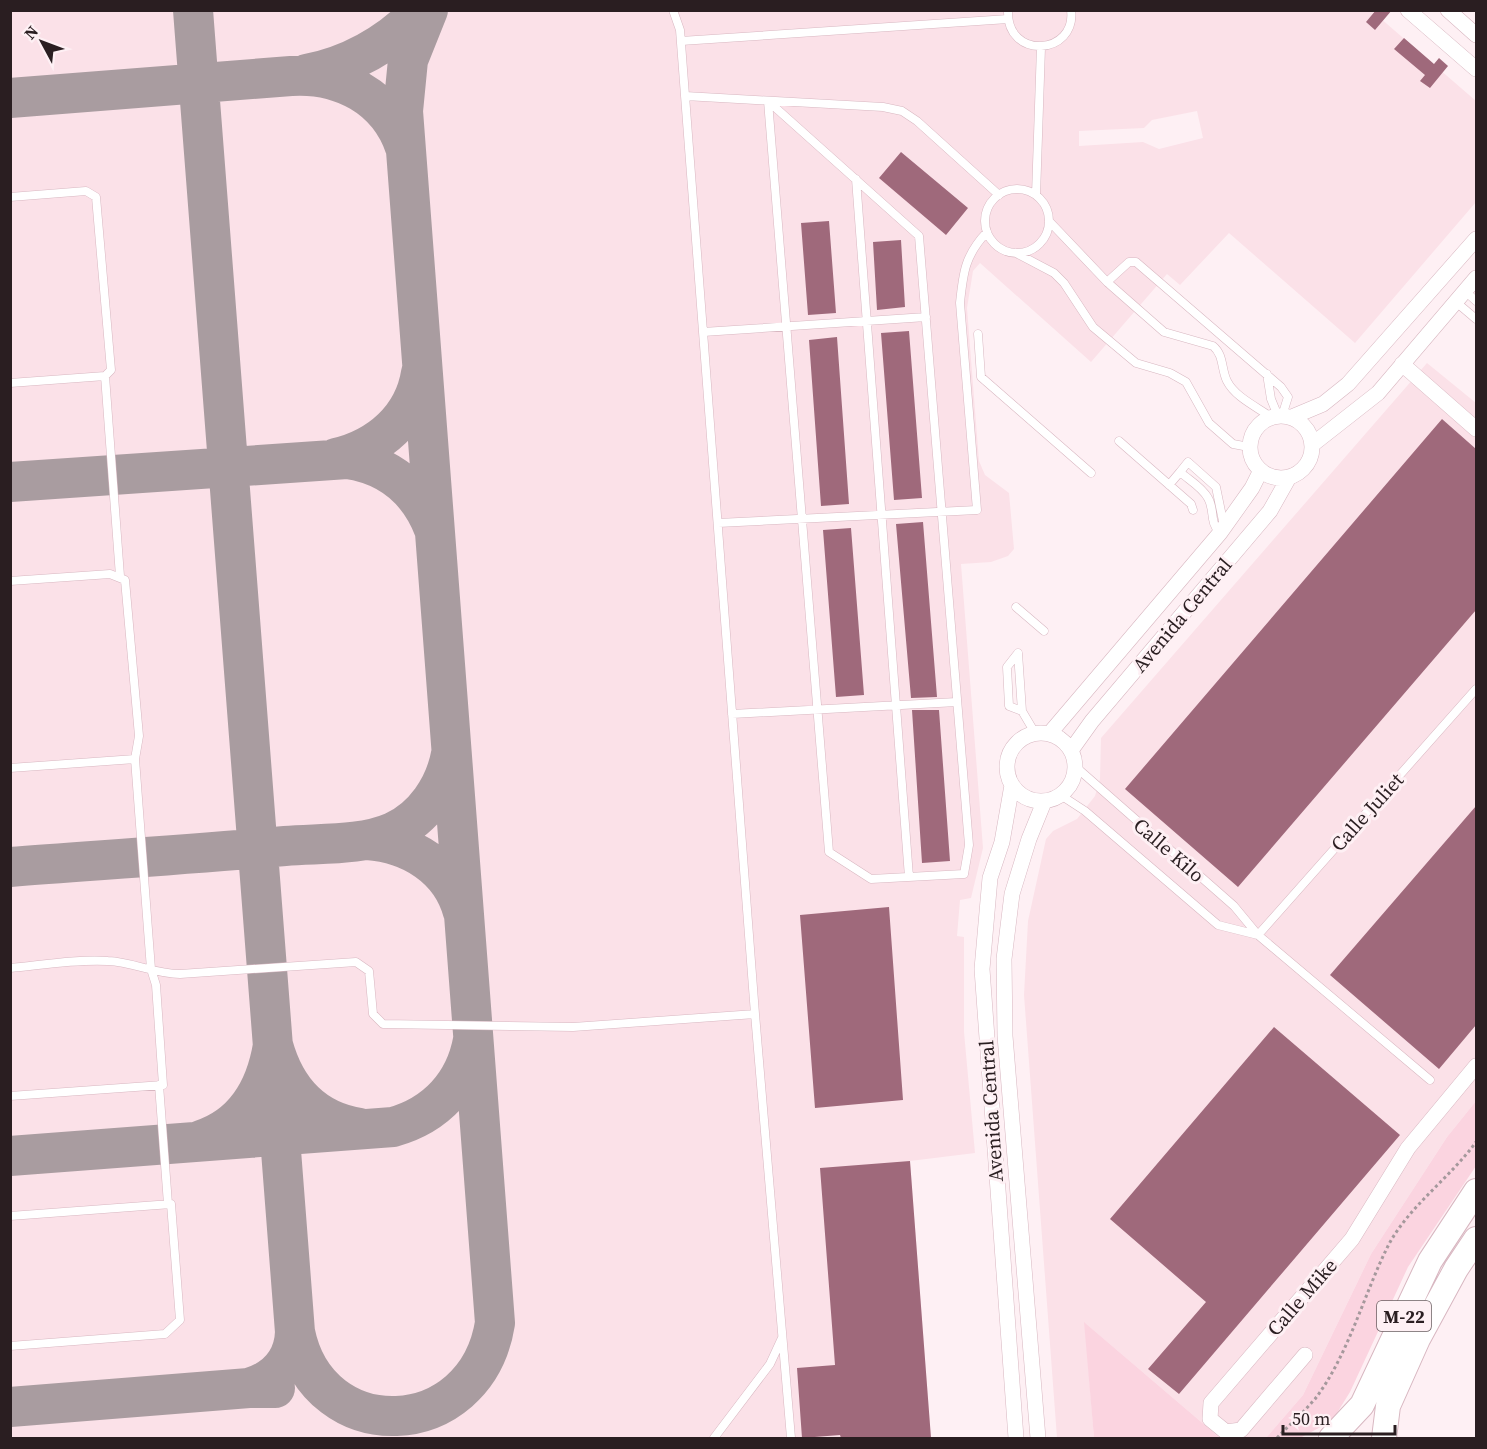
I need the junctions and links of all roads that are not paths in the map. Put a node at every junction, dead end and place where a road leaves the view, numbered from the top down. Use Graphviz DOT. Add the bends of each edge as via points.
graph roads {
  1 [pos="1071,10"];
  2 [pos="1408,10"];
  3 [pos="1448,10"];
  4 [pos="674,12"];
  5 [pos="1008,15"];
  6 [pos="1476,35"];
  7 [pos="681,40"];
  8 [pos="1041,47"];
  9 [pos="1476,69"];
  10 [pos="685,96"];
  11 [pos="768,101"];
  12 [pos="856,179"];
  13 [pos="999,195"];
  14 [pos="1036,195"];
  15 [pos="10,197"];
  16 [pos="1049,221"];
  17 [pos="987,232"];
  18 [pos="1476,239"];
  19 [pos="1016,253"];
  20 [pos="1476,278"];
  21 [pos="1107,282"];
  22 [pos="1466,298"];
  23 [pos="926,317"];
  24 [pos="1476,320"];
  25 [pos="866,321"];
  26 [pos="786,326"];
  27 [pos="703,332"];
  28 [pos="978,334"];
  29 [pos="1402,364"];
  30 [pos="1267,374"];
  31 [pos="105,376"];
  32 [pos="10,383"];
  33 [pos="1281,417"];
  34 [pos="1476,429"];
  35 [pos="1119,441"];
  36 [pos="1313,444"];
  37 [pos="1249,447"];
  38 [pos="1180,472"];
  39 [pos="1260,472"];
  40 [pos="1091,473"];
  41 [pos="1288,479"];
  42 [pos="1168,485"];
  43 [pos="1192,510"];
  44 [pos="942,512"];
  45 [pos="881,515"];
  46 [pos="802,519"];
  47 [pos="718,523"];
  48 [pos="1223,530"];
  49 [pos="120,576"];
  50 [pos="10,581"];
  51 [pos="1016,607"];
  52 [pos="1044,631"];
  53 [pos="1476,689"];
  54 [pos="957,702"];
  55 [pos="896,704"];
  56 [pos="817,708"];
  57 [pos="1022,711"];
  58 [pos="732,714"];
  59 [pos="1042,733"];
  60 [pos="1072,749"];
  61 [pos="135,759"];
  62 [pos="10,768"];
  63 [pos="1077,768"];
  64 [pos="1012,785"];
  65 [pos="1062,796"];
  66 [pos="1044,802"];
  67 [pos="909,877"];
  68 [pos="1258,935"];
  69 [pos="10,968"];
  70 [pos="151,969"];
  71 [pos="754,1014"];
  72 [pos="1476,1066"];
  73 [pos="1430,1080"];
  74 [pos="161,1085"];
  75 [pos="10,1096"];
  76 [pos="1476,1191"];
  77 [pos="168,1204"];
  78 [pos="10,1216"];
  79 [pos="1476,1239"];
  80 [pos="783,1337"];
  81 [pos="10,1346"];
  82 [pos="1305,1355"];
  83 [pos="714,1438"];
  84 [pos="791,1438"];
  85 [pos="1016,1438"];
  86 [pos="1038,1438"];
  87 [pos="1331,1438"];
  88 [pos="1384,1438"];
  1 -- 8 [label="lane" via="1066,33"];
  2 -- 9 [label="street"];
  3 -- 6 [label="street"];
  4 -- 7 [label="lane"];
  5 -- 7 [label="lane"];
  5 -- 8 [label="lane" via="1010,28 1023,42"];
  7 -- 10 [label="lane"];
  8 -- 14 [label="lane"];
  10 -- 11 [label="lane"];
  10 -- 27 [label="lane"];
  11 -- 12 [label="lane"];
  11 -- 13 [label="lane" via="902,111"];
  11 -- 26 [label="lane"];
  12 -- 23 [label="lane" via="919,236"];
  12 -- 25 [label="lane"];
  13 -- 14 [label="lane" via="1018,189"];
  13 -- 17 [label="lane" via="987,212"];
  14 -- 16 [label="lane" via="1043,202"];
  15 -- 31 [label="lane" via="86,191 96,197 111,370"];
  16 -- 19 [label="lane" via="1043,240 1026,252"];
  16 -- 21 [label="lane"];
  17 -- 19 [label="lane" via="998,247"];
  17 -- 44 [label="lane" via="972,247 963,273 960,303 977,510"];
  18 -- 33 [label="street" via="1348,384 1323,404"];
  19 -- 37 [label="lane" via="1064,283 1093,327 1136,363 1186,382 1209,423 1233,444"];
  20 -- 22 [label="street"];
  21 -- 30 [label="lane" via="1129,262 1136,262"];
  21 -- 33 [label="lane" via="1164,332 1213,346 1219,351 1226,380 1235,392"];
  22 -- 24 [label="lane"];
  22 -- 29 [label="street"];
  23 -- 25 [label="lane"];
  23 -- 44 [label="lane"];
  25 -- 26 [label="lane"];
  25 -- 45 [label="lane"];
  26 -- 27 [label="lane"];
  26 -- 46 [label="lane"];
  27 -- 47 [label="lane"];
  28 -- 40 [label="lane" via="981,376"];
  29 -- 34 [label="street"];
  29 -- 36 [label="street" via="1378,393"];
  30 -- 33 [label="lane" via="1271,399"];
  30 -- 33 [label="lane" via="1288,397"];
  31 -- 32 [label="lane"];
  31 -- 49 [label="lane"];
  33 -- 36 [label="street" via="1309,433"];
  33 -- 37 [label="street" via="1260,424"];
  35 -- 42 [label="lane"];
  36 -- 41 [label="street" via="1311,459 1302,472"];
  37 -- 39 [label="street"];
  38 -- 42 [label="lane"];
  38 -- 48 [label="lane" via="1209,500 1212,522"];
  38 -- 48 [label="lane" via="1188,462 1216,486"];
  39 -- 41 [label="street" via="1273,479"];
  39 -- 48 [label="street, Avenida Central"];
  41 -- 60 [label="street, Avenida Central" via="1270,511"];
  42 -- 43 [label="lane" via="1191,504"];
  44 -- 45 [label="lane"];
  44 -- 54 [label="lane"];
  45 -- 46 [label="lane"];
  45 -- 55 [label="lane"];
  46 -- 47 [label="lane"];
  46 -- 56 [label="lane"];
  47 -- 58 [label="lane"];
  48 -- 59 [label="street, Avenida Central"];
  49 -- 50 [label="lane"];
  49 -- 61 [label="lane" via="127,583 139,736"];
  51 -- 52 [label="lane"];
  53 -- 68 [label="lane, Calle Juliet"];
  54 -- 55 [label="lane"];
  54 -- 67 [label="lane" via="969,845 964,874"];
  55 -- 56 [label="lane"];
  55 -- 67 [label="lane"];
  56 -- 58 [label="lane"];
  56 -- 67 [label="lane" via="829,852 871,879"];
  57 -- 57 [label="lane" via="1018,653 1007,667 1009,705"];
  57 -- 59 [label="lane"];
  58 -- 71 [label="lane"];
  59 -- 60 [label="street" via="1064,740"];
  59 -- 64 [label="street" via="1020,740 1007,760"];
  60 -- 63 [label="street"];
  61 -- 62 [label="lane"];
  61 -- 70 [label="lane"];
  63 -- 65 [label="street" via="1072,784"];
  63 -- 68 [label="lane, Calle Kilo" via="1234,906"];
  64 -- 66 [label="street" via="1020,795"];
  64 -- 85 [label="street, Avenida Central" via="1002,842 990,878 982,969"];
  65 -- 66 [label="street"];
  65 -- 68 [label="lane, Calle Kilo" via="1080,806 1218,925"];
  66 -- 86 [label="street, Avenida Central" via="1012,894 1004,959 1005,1036"];
  68 -- 73 [label="lane, Calle Kilo"];
  69 -- 70 [label="lane" via="105,960"];
  70 -- 71 [label="lane" via="180,974 356,962 369,971 373,1014 383,1024 573,1027"];
  70 -- 74 [label="lane" via="156,986"];
  71 -- 80 [label="lane"];
  72 -- 82 [label="street, Calle Mike" via="1408,1148 1352,1239 1211,1403 1210,1419 1226,1432 1241,1430"];
  74 -- 75 [label="lane"];
  74 -- 77 [label="lane"];
  76 -- 87 [label="main road, M-22" via="1430,1261 1362,1405"];
  77 -- 78 [label="lane"];
  77 -- 81 [label="lane" via="180,1320 171,1331"];
  79 -- 88 [label="main road, M-22" via="1418,1339 1388,1406"];
  80 -- 83 [label="lane" via="770,1364"];
  80 -- 84 [label="lane"];
}
